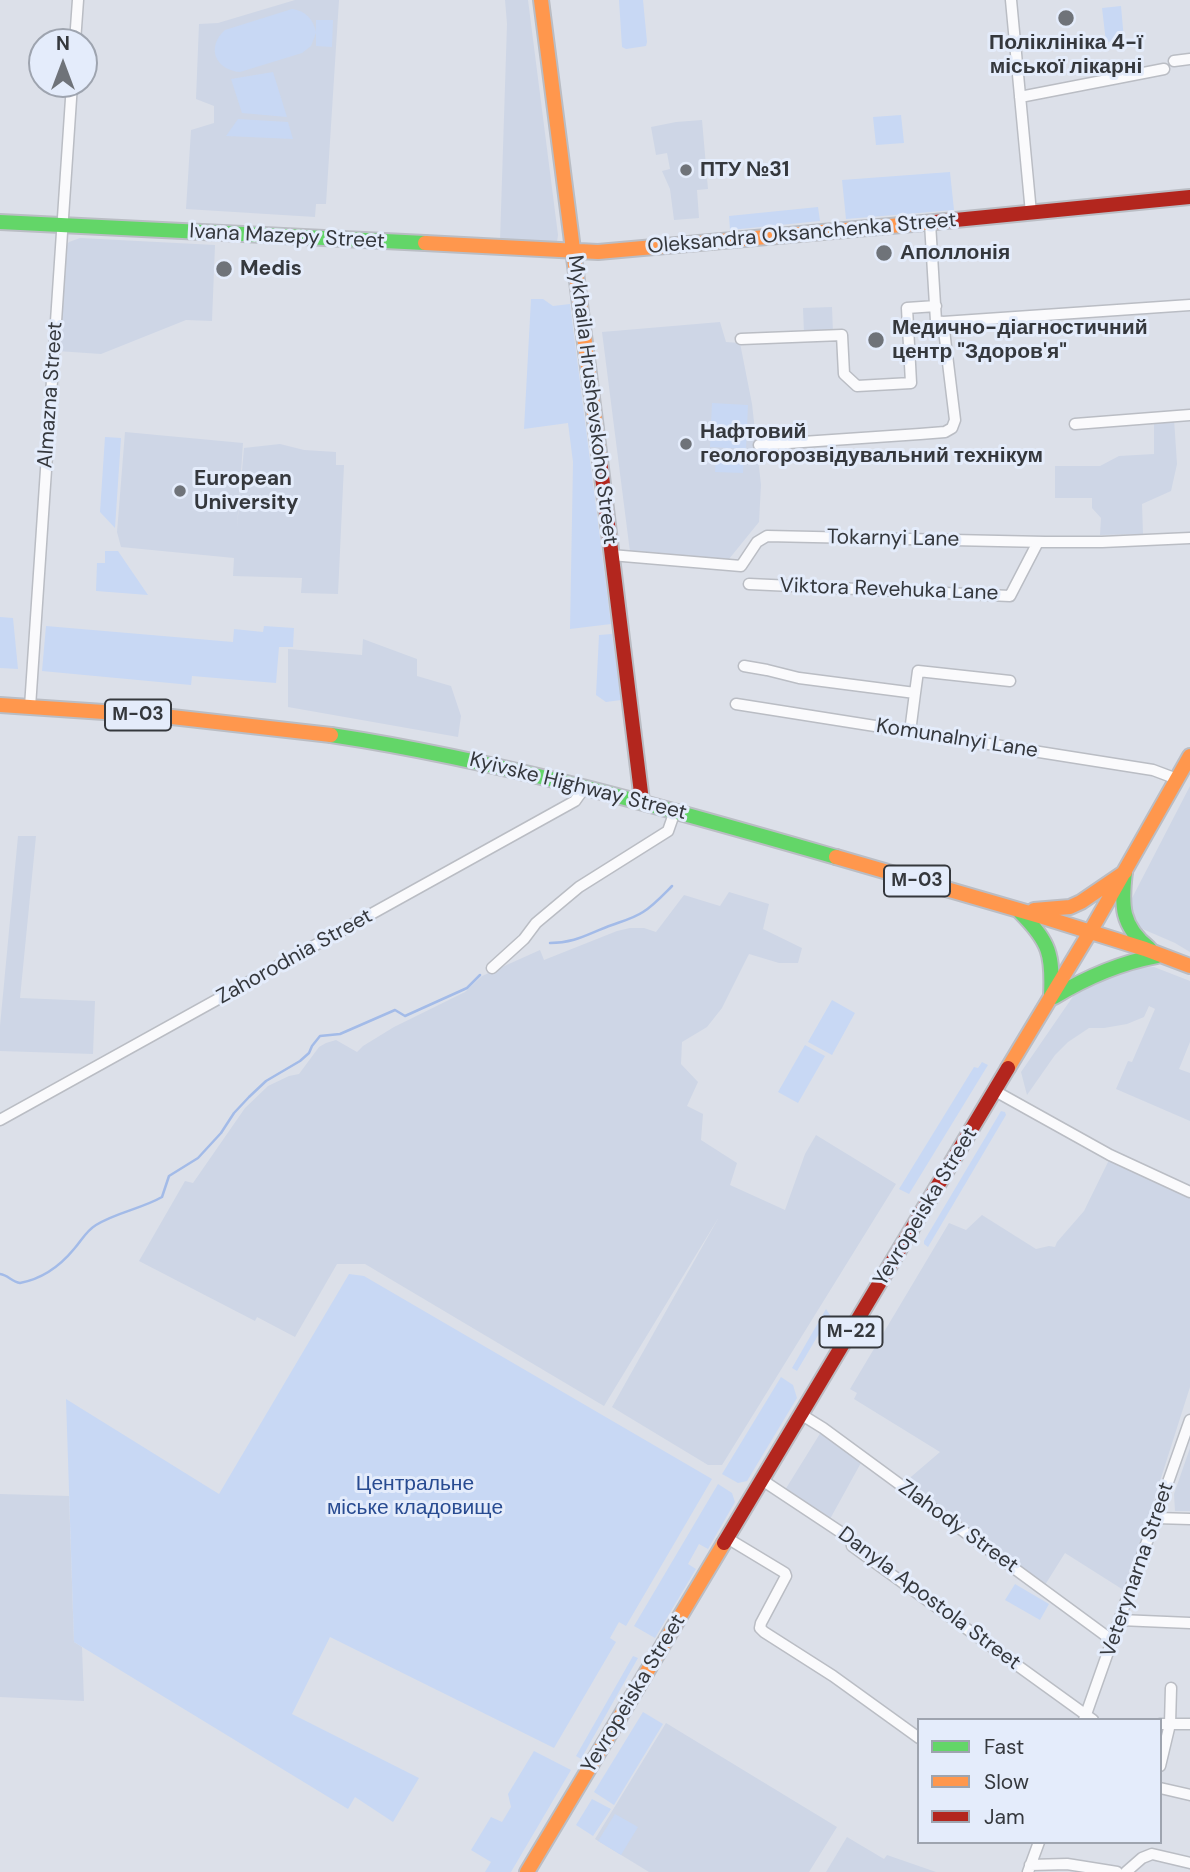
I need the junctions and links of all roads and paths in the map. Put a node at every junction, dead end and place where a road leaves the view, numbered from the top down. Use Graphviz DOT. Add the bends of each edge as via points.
graph roads {
  1 [pos="78,0"];
  2 [pos="541,0"];
  3 [pos="1011,0"];
  4 [pos="76,28"];
  5 [pos="1190,59"];
  6 [pos="1174,61"];
  7 [pos="1164,69"];
  8 [pos="1020,97"];
  9 [pos="71,98"];
  10 [pos="1190,197"];
  11 [pos="1031,213"];
  12 [pos="0,222"];
  13 [pos="930,223"];
  14 [pos="62,226"];
  15 [pos="574,251"];
  16 [pos="1190,305"];
  17 [pos="936,306"];
  18 [pos="943,322"];
  19 [pos="741,340"];
  20 [pos="1190,415"];
  21 [pos="1075,424"];
  22 [pos="759,445"];
  23 [pos="1190,538"];
  24 [pos="1038,542"];
  25 [pos="611,555"];
  26 [pos="749,584"];
  27 [pos="744,666"];
  28 [pos="1010,681"];
  29 [pos="915,693"];
  30 [pos="736,704"];
  31 [pos="0,705"];
  32 [pos="30,707"];
  33 [pos="909,732"];
  34 [pos="1190,756"];
  35 [pos="1177,779"];
  36 [pos="582,786"];
  37 [pos="642,801"];
  38 [pos="675,811"];
  39 [pos="1125,872"];
  40 [pos="1018,910"];
  41 [pos="1090,932"];
  42 [pos="1160,955"];
  43 [pos="1190,967"];
  44 [pos="492,968"];
  45 [pos="1051,999"];
  46 [pos="995,1091"];
  47 [pos="0,1120"];
  48 [pos="1190,1192"];
  49 [pos="802,1415"];
  50 [pos="1190,1420"];
  51 [pos="762,1480"];
  52 [pos="1156,1518"];
  53 [pos="1190,1519"];
  54 [pos="727,1538"];
  55 [pos="1120,1620"];
  56 [pos="1190,1623"];
  57 [pos="1113,1641"];
  58 [pos="1171,1688"];
  59 [pos="1088,1718"];
  60 [pos="1165,1724"];
  61 [pos="1190,1724"];
  62 [pos="917,1737"];
  63 [pos="1162,1749"];
  64 [pos="1162,1788"];
  65 [pos="1190,1795"];
  66 [pos="1038,1844"];
  67 [pos="1190,1863"];
  68 [pos="1029,1868"];
  69 [pos="527,1872"];
  70 [pos="1117,1872"];
  71 [pos="1126,1872"];
  1 -- 4 [label="street"];
  2 -- 15 [label="main road, Mykhaila Hrushevskoho Street"];
  3 -- 8 [label="street"];
  5 -- 6 [label="street"];
  7 -- 8 [label="street"];
  8 -- 11 [label="street"];
  9 -- 14 [label="street, Almazna Street"];
  10 -- 11 [label="main road, Oleksandra Oksanchenka Street"];
  11 -- 13 [label="main road, Oleksandra Oksanchenka Street"];
  12 -- 14 [label="main road, Ivana Mazepy Street"];
  13 -- 15 [label="main road, Oleksandra Oksanchenka Street"];
  13 -- 17 [label="street"];
  14 -- 15 [label="main road, Ivana Mazepy Street"];
  14 -- 32 [label="street, Almazna Street"];
  15 -- 25 [label="main road, Mykhaila Hrushevskoho Street"];
  16 -- 18 [label="street"];
  17 -- 18 [label="street" via="936,321"];
  17 -- 19 [label="street" via="907,308 911,383 857,386 844,374 842,335"];
  18 -- 22 [label="street" via="955,420 951,428"];
  20 -- 21 [label="street"];
  23 -- 24 [label="street, Tokarnyi Lane"];
  24 -- 25 [label="street, Tokarnyi Lane" via="766,536 741,566"];
  24 -- 26 [label="street, Viktora Revehuka Lane" via="1010,596"];
  25 -- 37 [label="main road, Mykhaila Hrushevskoho Street"];
  27 -- 29 [label="street"];
  28 -- 29 [label="street" via="918,671"];
  29 -- 33 [label="street"];
  30 -- 33 [label="street, Komunalnyi Lane"];
  31 -- 32 [label="main road, Kyivske Highway Street / М-03"];
  32 -- 36 [label="main road, Kyivske Highway Street / М-03" via="196,719 349,737"];
  33 -- 35 [label="street, Komunalnyi Lane" via="1153,770"];
  34 -- 35 [label="main road, Yevropeiska Street"];
  35 -- 39 [label="main road, Yevropeiska Street"];
  36 -- 37 [label="main road, Kyivske Highway Street / М-03"];
  36 -- 47 [label="street, Zahorodnia Street" via="575,801"];
  37 -- 38 [label="main road, Kyivske Highway Street / М-03"];
  38 -- 40 [label="main road, Kyivske Highway Street / М-03"];
  38 -- 44 [label="street" via="668,831 579,887"];
  39 -- 40 [label="main road" via="1070,906"];
  39 -- 41 [label="main road, Yevropeiska Street"];
  39 -- 42 [label="main road" via="1122,900 1128,926 1137,939"];
  40 -- 41 [label="main road, Kyivske Highway Street / М-03"];
  40 -- 45 [label="main road" via="1050,949"];
  41 -- 42 [label="main road, Kyivske Highway Street / М-03"];
  41 -- 45 [label="main road, Yevropeiska Street / М-22"];
  42 -- 43 [label="main road, М-03"];
  42 -- 45 [label="main road" via="1110,966"];
  45 -- 46 [label="main road, Yevropeiska Street / М-22"];
  46 -- 48 [label="street" via="1110,1155"];
  46 -- 49 [label="main road, Yevropeiska Street / М-22"];
  49 -- 51 [label="main road, Yevropeiska Street / М-22"];
  49 -- 57 [label="street, Zlahody Street"];
  50 -- 52 [label="street, Veterynarna Street"];
  51 -- 54 [label="main road, Yevropeiska Street / М-22"];
  51 -- 59 [label="street, Danyla Apostola Street" via="850,1539 852,1546"];
  52 -- 53 [label="street"];
  52 -- 55 [label="street, Veterynarna Street"];
  54 -- 62 [label="street" via="785,1573 760,1628"];
  54 -- 69 [label="main road, Yevropeiska Street / М-22"];
  55 -- 56 [label="street"];
  55 -- 57 [label="street, Veterynarna Street"];
  57 -- 59 [label="street, Veterynarna Street"];
  58 -- 60 [label="street"];
  60 -- 61 [label="street"];
  60 -- 63 [label="street"];
  64 -- 65 [label="street"];
  66 -- 68 [label="street"];
  67 -- 71 [label="street" via="1152,1854"];
  68 -- 70 [label="street" via="1075,1864"];
}
